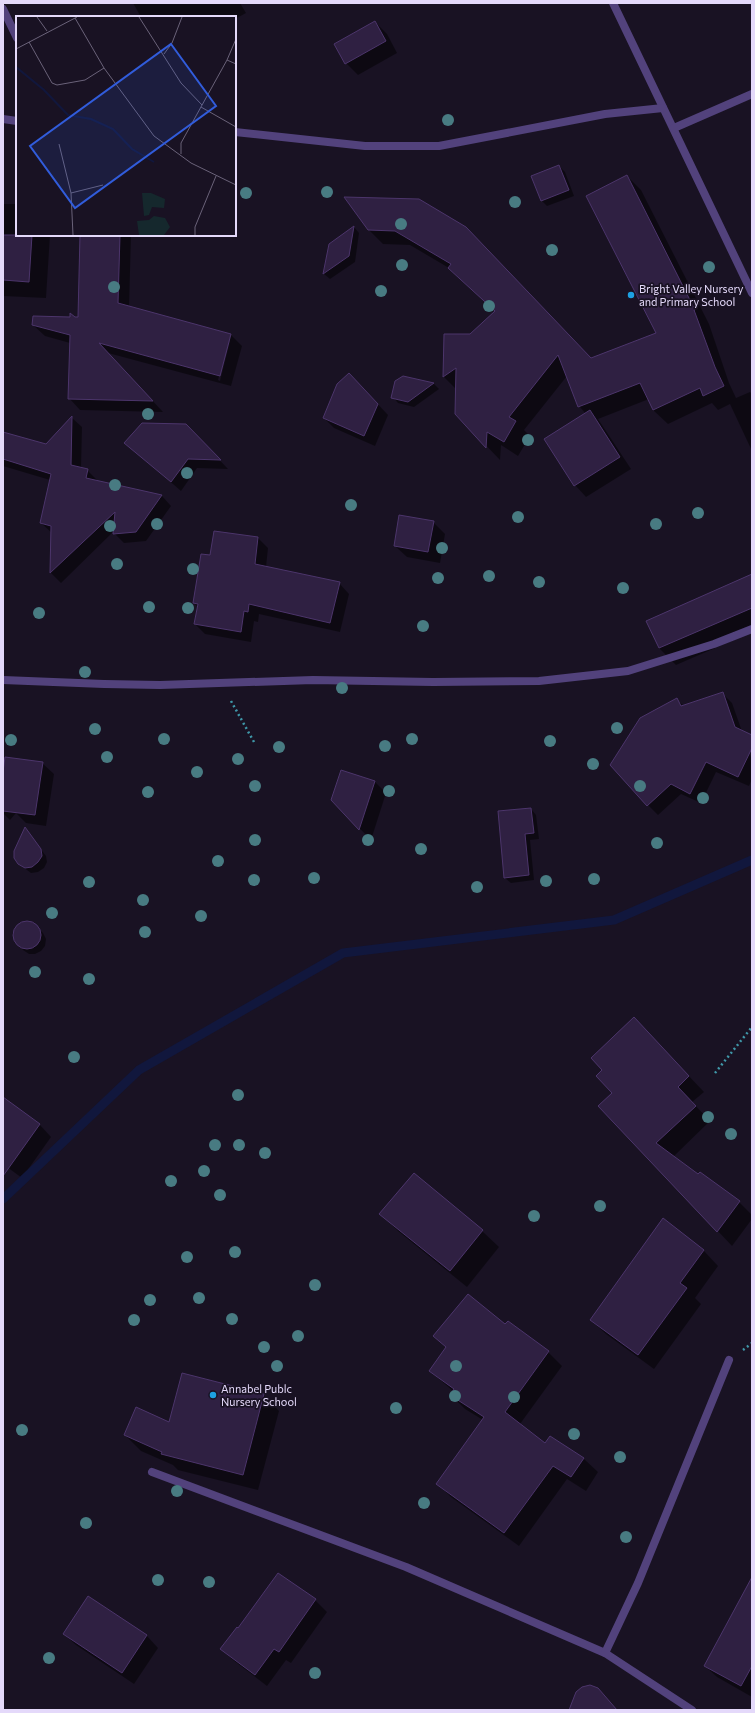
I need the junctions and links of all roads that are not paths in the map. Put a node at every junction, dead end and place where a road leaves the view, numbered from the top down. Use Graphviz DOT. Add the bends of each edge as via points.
graph roads {
  1 [pos="613,3"];
  2 [pos="3,9"];
  3 [pos="16,36"];
  4 [pos="752,94"];
  5 [pos="663,108"];
  6 [pos="3,119"];
  7 [pos="16,121"];
  8 [pos="674,128"];
  9 [pos="236,132"];
  10 [pos="752,293"];
  11 [pos="752,629"];
  12 [pos="3,680"];
  13 [pos="729,1360"];
  14 [pos="152,1472"];
  15 [pos="605,1653"];
  16 [pos="692,1710"];
  1 -- 5 [label="street"];
  2 -- 3 [label="street"];
  4 -- 8 [label="street"];
  5 -- 8 [label="street"];
  5 -- 9 [label="street" via="605,114 439,146 365,146"];
  6 -- 7 [label="street"];
  8 -- 10 [label="street"];
  11 -- 12 [label="street" via="714,644 628,671 539,681 312,680 221,684 104,684"];
  13 -- 15 [label="street" via="638,1583"];
  14 -- 15 [label="street" via="406,1567"];
  15 -- 16 [label="street"];
}
